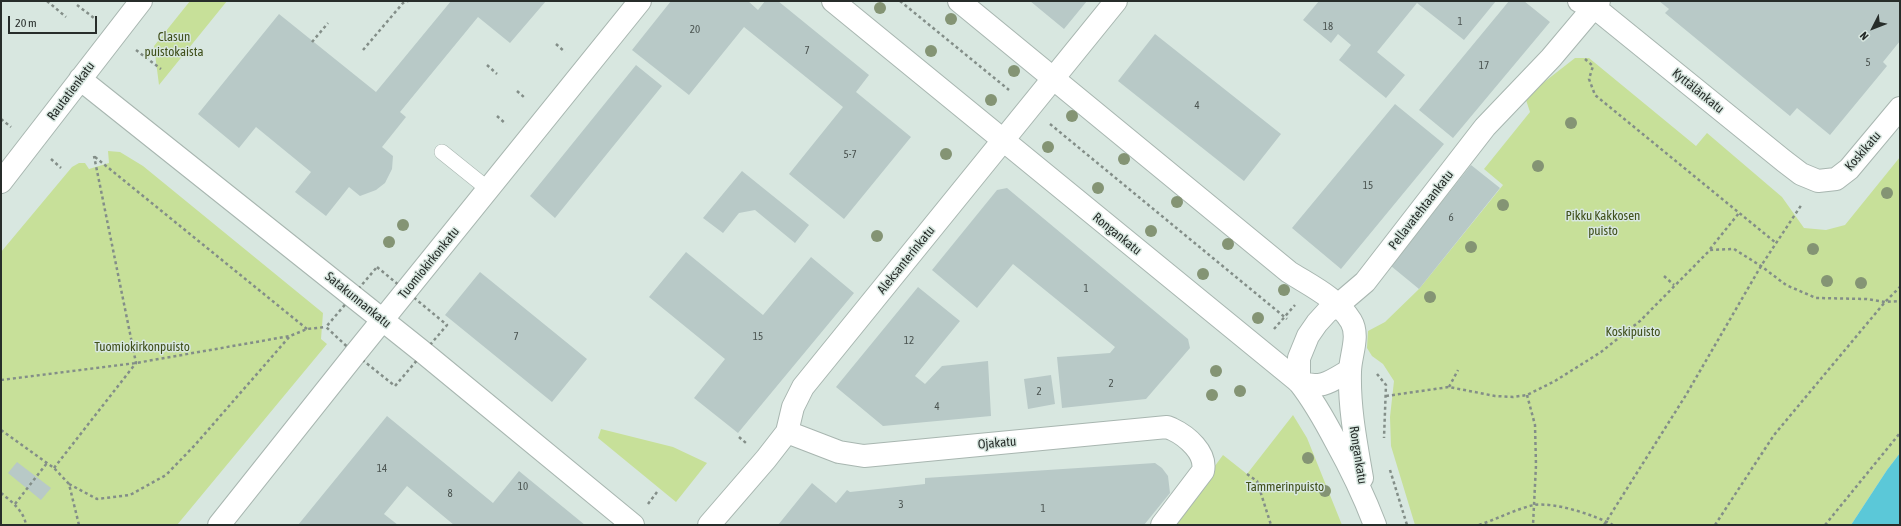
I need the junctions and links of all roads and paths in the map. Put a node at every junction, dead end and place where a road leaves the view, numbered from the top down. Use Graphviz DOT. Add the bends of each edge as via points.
graph roads {
  1 [pos="47,1"];
  2 [pos="141,1"];
  3 [pos="408,1"];
  4 [pos="640,1"];
  5 [pos="833,1"];
  6 [pos="900,1"];
  7 [pos="959,1"];
  8 [pos="1116,1"];
  9 [pos="1591,3"];
  10 [pos="66,17"];
  11 [pos="328,23"];
  12 [pos="312,42"];
  13 [pos="364,50"];
  14 [pos="487,66"];
  15 [pos="1593,66"];
  16 [pos="497,74"];
  17 [pos="80,79"];
  18 [pos="1053,79"];
  19 [pos="517,91"];
  20 [pos="525,98"];
  21 [pos="1030,108"];
  22 [pos="1900,108"];
  23 [pos="1003,141"];
  24 [pos="442,152"];
  25 [pos="1818,181"];
  26 [pos="1,182"];
  27 [pos="488,190"];
  28 [pos="1801,206"];
  29 [pos="1738,213"];
  30 [pos="1776,243"];
  31 [pos="1710,250"];
  32 [pos="1761,266"];
  33 [pos="1664,276"];
  34 [pos="1674,285"];
  35 [pos="1311,286"];
  36 [pos="1900,287"];
  37 [pos="1346,298"];
  38 [pos="1900,301"];
  39 [pos="1885,302"];
  40 [pos="1285,317"];
  41 [pos="382,320"];
  42 [pos="326,327"];
  43 [pos="307,329"];
  44 [pos="290,336"];
  45 [pos="1308,336"];
  46 [pos="1258,348"];
  47 [pos="1351,362"];
  48 [pos="136,363"];
  49 [pos="1458,370"];
  50 [pos="1,380"];
  51 [pos="1299,382"];
  52 [pos="1449,387"];
  53 [pos="1527,395"];
  54 [pos="1386,396"];
  55 [pos="1,430"];
  56 [pos="787,432"];
  57 [pos="1900,433"];
  58 [pos="1384,442"];
  59 [pos="47,463"];
  60 [pos="1387,463"];
  61 [pos="54,468"];
  62 [pos="1247,474"];
  63 [pos="69,484"];
  64 [pos="1,493"];
  65 [pos="1365,497"];
  66 [pos="15,504"];
  67 [pos="1533,506"];
  68 [pos="1607,522"];
  69 [pos="26,525"];
  70 [pos="79,525"];
  71 [pos="219,525"];
  72 [pos="633,525"];
  73 [pos="709,525"];
  74 [pos="1162,525"];
  75 [pos="1271,525"];
  76 [pos="1375,525"];
  77 [pos="1406,525"];
  78 [pos="1479,525"];
  79 [pos="1533,525"];
  80 [pos="1604,525"];
  81 [pos="1613,525"];
  82 [pos="1715,525"];
  83 [pos="1826,525"];
  1 -- 10 [label="path"];
  2 -- 17 [label="street, Rautatienkatu"];
  3 -- 13 [label="path" via="403,3"];
  4 -- 27 [label="street, Tuomiokirkonkatu"];
  5 -- 23 [label="street, Rongankatu"];
  6 -- 21 [label="path"];
  7 -- 18 [label="street, Rongankatu"];
  8 -- 18 [label="street, Aleksanterinkatu"];
  9 -- 25 [label="street, Kyttälänkatu" via="1784,161 1801,174"];
  9 -- 37 [label="street, Pellavatehtaankatu" via="1551,58 1485,127 1365,282"];
  11 -- 12 [label="path"];
  14 -- 16 [label="path"];
  15 -- 29 [label="path" via="1589,79 1595,95"];
  17 -- 26 [label="street, Rautatienkatu"];
  17 -- 41 [label="street, Satakunnankatu"];
  18 -- 21 [label="street, Aleksanterinkatu"];
  18 -- 35 [label="street, Rongankatu" via="1289,272"];
  19 -- 20 [label="path"];
  21 -- 23 [label="street, Aleksanterinkatu"];
  21 -- 40 [label="path"];
  22 -- 25 [label="street, Koskikatu" via="1849,169 1836,179"];
  23 -- 46 [label="street, Rongankatu"];
  23 -- 56 [label="street, Aleksanterinkatu" via="803,387 793,407"];
  24 -- 27 [label="lane"];
  27 -- 41 [label="street, Tuomiokirkonkatu"];
  28 -- 30 [label="path"];
  29 -- 30 [label="path"];
  29 -- 31 [label="path"];
  30 -- 32 [label="path"];
  31 -- 32 [label="path" via="1734,249"];
  31 -- 34 [label="path"];
  32 -- 39 [label="path" via="1786,285 1816,298"];
  32 -- 68 [label="path" via="1686,395"];
  33 -- 34 [label="path"];
  34 -- 53 [label="path" via="1640,321 1601,352"];
  35 -- 37 [label="street, Rongankatu"];
  35 -- 40 [label="path"];
  36 -- 39 [label="path"];
  37 -- 45 [label="street, Pellavatehtaankatu" via="1327,312"];
  37 -- 47 [label="street, Rongankatu" via="1355,338"];
  38 -- 39 [label="path"];
  39 -- 82 [label="path" via="1774,435"];
  40 -- 45 [label="path"];
  40 -- 46 [label="path"];
  41 -- 71 [label="street, Tuomiokirkonkatu"];
  41 -- 72 [label="street, Satakunnankatu"];
  42 -- 43 [label="path"];
  43 -- 44 [label="path"];
  43 -- 48 [label="path" via="94,156"];
  44 -- 48 [label="path"];
  44 -- 63 [label="path" via="166,475 130,495 97,499"];
  45 -- 51 [label="street, Pellavatehtaankatu" via="1298,358"];
  46 -- 51 [label="street, Rongankatu"];
  47 -- 51 [label="street" via="1326,383 1317,386"];
  47 -- 54 [label="path" via="1370,366 1386,385"];
  47 -- 65 [label="street, Rongankatu" via="1351,406"];
  48 -- 50 [label="path"];
  48 -- 61 [label="path"];
  49 -- 52 [label="path"];
  51 -- 65 [label="street, Rongankatu" via="1312,398"];
  52 -- 53 [label="path" via="1513,398"];
  52 -- 54 [label="path"];
  53 -- 67 [label="path" via="1535,425"];
  54 -- 58 [label="path"];
  55 -- 59 [label="path"];
  56 -- 73 [label="street, Aleksanterinkatu"];
  56 -- 74 [label="street, Ojakatu" via="839,452 864,456 1167,427 1176,430 1202,454 1204,465 1203,471"];
  57 -- 83 [label="path"];
  59 -- 61 [label="path"];
  59 -- 66 [label="path"];
  60 -- 77 [label="path"];
  61 -- 63 [label="path"];
  62 -- 75 [label="path" via="1257,481"];
  63 -- 70 [label="path"];
  64 -- 66 [label="path"];
  65 -- 76 [label="street, Rongankatu"];
  66 -- 69 [label="path"];
  67 -- 68 [label="path" via="1548,504"];
  67 -- 78 [label="path"];
  67 -- 79 [label="path"];
  68 -- 80 [label="path"];
  68 -- 81 [label="path"];
}
